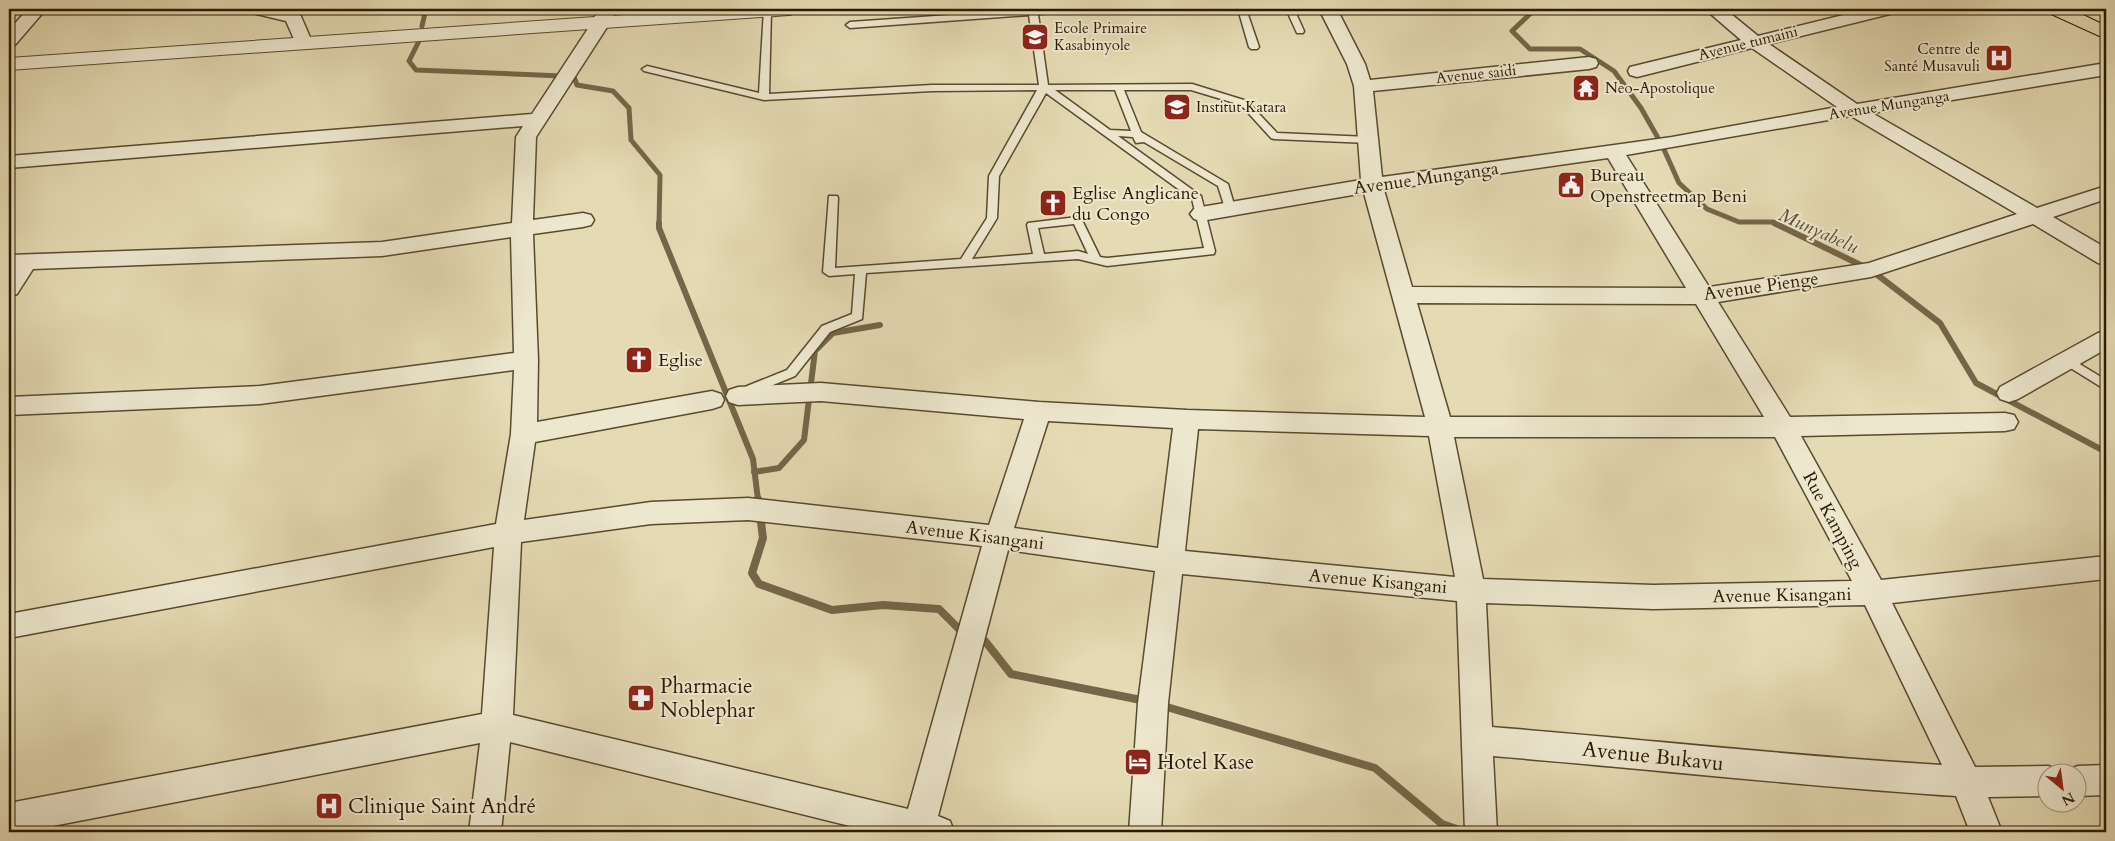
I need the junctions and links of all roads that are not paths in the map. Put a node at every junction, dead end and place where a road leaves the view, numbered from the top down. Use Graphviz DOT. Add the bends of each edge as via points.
graph roads {
  1 [pos="38,9"];
  2 [pos="258,9"];
  3 [pos="789,9"];
  4 [pos="1070,9"];
  5 [pos="1242,9"];
  6 [pos="1290,9"];
  7 [pos="1328,9"];
  8 [pos="1714,9"];
  9 [pos="1888,9"];
  10 [pos="2056,9"];
  11 [pos="760,10"];
  12 [pos="1033,12"];
  13 [pos="605,15"];
  14 [pos="850,25"];
  15 [pos="1300,31"];
  16 [pos="2106,33"];
  17 [pos="9,40"];
  18 [pos="303,42"];
  19 [pos="1753,42"];
  20 [pos="1254,47"];
  21 [pos="1589,63"];
  22 [pos="9,64"];
  23 [pos="647,69"];
  24 [pos="2106,70"];
  25 [pos="1637,71"];
  26 [pos="1362,86"];
  27 [pos="1044,88"];
  28 [pos="1118,88"];
  29 [pos="764,97"];
  30 [pos="1854,110"];
  31 [pos="538,119"];
  32 [pos="1107,133"];
  33 [pos="1137,134"];
  34 [pos="1369,140"];
  35 [pos="1614,152"];
  36 [pos="9,162"];
  37 [pos="1148,162"];
  38 [pos="1372,185"];
  39 [pos="2106,192"];
  40 [pos="833,198"];
  41 [pos="1230,208"];
  42 [pos="1201,214"];
  43 [pos="2034,214"];
  44 [pos="583,220"];
  45 [pos="522,229"];
  46 [pos="1039,257"];
  47 [pos="2106,258"];
  48 [pos="1096,259"];
  49 [pos="18,261"];
  50 [pos="964,262"];
  51 [pos="861,270"];
  52 [pos="9,289"];
  53 [pos="1402,295"];
  54 [pos="1704,296"];
  55 [pos="2106,339"];
  56 [pos="526,360"];
  57 [pos="2068,361"];
  58 [pos="2106,386"];
  59 [pos="2009,394"];
  60 [pos="743,396"];
  61 [pos="712,400"];
  62 [pos="9,406"];
  63 [pos="1039,411"];
  64 [pos="1187,419"];
  65 [pos="2005,422"];
  66 [pos="1440,427"];
  67 [pos="1783,427"];
  68 [pos="524,434"];
  69 [pos="508,533"];
  70 [pos="998,537"];
  71 [pos="1168,561"];
  72 [pos="2106,567"];
  73 [pos="1471,590"];
  74 [pos="1873,593"];
  75 [pos="9,626"];
  76 [pos="497,725"];
  77 [pos="1476,740"];
  78 [pos="2106,780"];
  79 [pos="2038,781"];
  80 [pos="2088,781"];
  81 [pos="1966,782"];
  82 [pos="9,819"];
  83 [pos="1481,830"];
  84 [pos="925,831"];
  85 [pos="484,832"];
  86 [pos="1145,832"];
  87 [pos="1986,832"];
  1 -- 17 [label="street"];
  2 -- 18 [label="street" via="294,18"];
  3 -- 11 [label="street"];
  4 -- 12 [label="lane"];
  5 -- 20 [label="lane"];
  6 -- 15 [label="lane"];
  7 -- 26 [label="street" via="1356,64"];
  8 -- 19 [label="street"];
  9 -- 19 [label="street, Avenue tumaini"];
  10 -- 16 [label="highway"];
  11 -- 13 [label="street"];
  11 -- 29 [label="lane"];
  12 -- 14 [label="lane"];
  12 -- 27 [label="lane"];
  13 -- 18 [label="street"];
  13 -- 31 [label="street"];
  18 -- 22 [label="street"];
  19 -- 25 [label="street, Avenue tumaini"];
  19 -- 30 [label="street"];
  21 -- 26 [label="street, Avenue saidi"];
  23 -- 29 [label="lane"];
  24 -- 30 [label="street, Avenue Munganga"];
  26 -- 34 [label="street"];
  27 -- 28 [label="lane"];
  27 -- 29 [label="lane" via="932,88"];
  27 -- 32 [label="lane"];
  27 -- 50 [label="lane" via="994,176 992,218"];
  28 -- 33 [label="lane"];
  28 -- 34 [label="lane" via="1192,87 1244,103 1274,136"];
  30 -- 35 [label="street, Avenue Munganga"];
  30 -- 43 [label="street"];
  31 -- 36 [label="street"];
  31 -- 45 [label="street" via="526,137"];
  32 -- 33 [label="lane"];
  32 -- 37 [label="lane"];
  33 -- 37 [label="lane"];
  33 -- 41 [label="lane" via="1223,184"];
  34 -- 38 [label="street"];
  35 -- 38 [label="street, Avenue Munganga"];
  35 -- 54 [label="street, Rue Kamping"];
  37 -- 42 [label="lane" via="1197,198"];
  38 -- 41 [label="street, Avenue Munganga"];
  38 -- 53 [label="street"];
  39 -- 43 [label="street, Avenue Pienge"];
  40 -- 51 [label="lane" via="829,272"];
  41 -- 42 [label="street, Avenue Munganga"];
  42 -- 48 [label="lane" via="1210,251 1107,262"];
  43 -- 47 [label="street"];
  43 -- 54 [label="street, Avenue Pienge" via="1871,270"];
  44 -- 45 [label="street"];
  45 -- 49 [label="street" via="382,249"];
  45 -- 56 [label="street"];
  46 -- 48 [label="lane" via="1078,254"];
  46 -- 48 [label="lane" via="1032,225 1077,220"];
  46 -- 50 [label="lane"];
  49 -- 52 [label="street"];
  50 -- 51 [label="lane"];
  51 -- 60 [label="lane" via="858,316 826,329 791,373"];
  53 -- 54 [label="street, Avenue Pienge"];
  53 -- 66 [label="street"];
  54 -- 67 [label="street, Rue Kamping"];
  55 -- 57 [label="street"];
  56 -- 62 [label="street" via="260,394"];
  56 -- 68 [label="street"];
  57 -- 58 [label="lane"];
  57 -- 59 [label="street"];
  60 -- 63 [label="street" via="821,392"];
  61 -- 68 [label="street"];
  63 -- 64 [label="street"];
  63 -- 70 [label="street"];
  64 -- 66 [label="street"];
  64 -- 71 [label="street"];
  65 -- 67 [label="street"];
  66 -- 67 [label="street"];
  66 -- 73 [label="street"];
  67 -- 74 [label="street, Rue Kamping"];
  68 -- 69 [label="street"];
  69 -- 70 [label="street, Avenue Kisangani" via="651,513 760,510"];
  69 -- 75 [label="street, Avenue Kisangani"];
  69 -- 76 [label="street"];
  70 -- 71 [label="street, Avenue Kisangani"];
  70 -- 84 [label="street"];
  71 -- 73 [label="street, Avenue Kisangani"];
  71 -- 86 [label="street" via="1153,703"];
  72 -- 74 [label="street, Avenue Kisangani"];
  73 -- 74 [label="street, Avenue Kisangani" via="1653,597"];
  73 -- 77 [label="street"];
  74 -- 81 [label="street, Rue Kamping"];
  76 -- 82 [label="street"];
  76 -- 84 [label="street"];
  76 -- 85 [label="street"];
  77 -- 81 [label="street, Avenue Bukavu" via="1828,773"];
  77 -- 83 [label="street"];
  78 -- 80 [label="street"];
  79 -- 81 [label="street"];
  81 -- 87 [label="street, Rue Kamping"];
}
